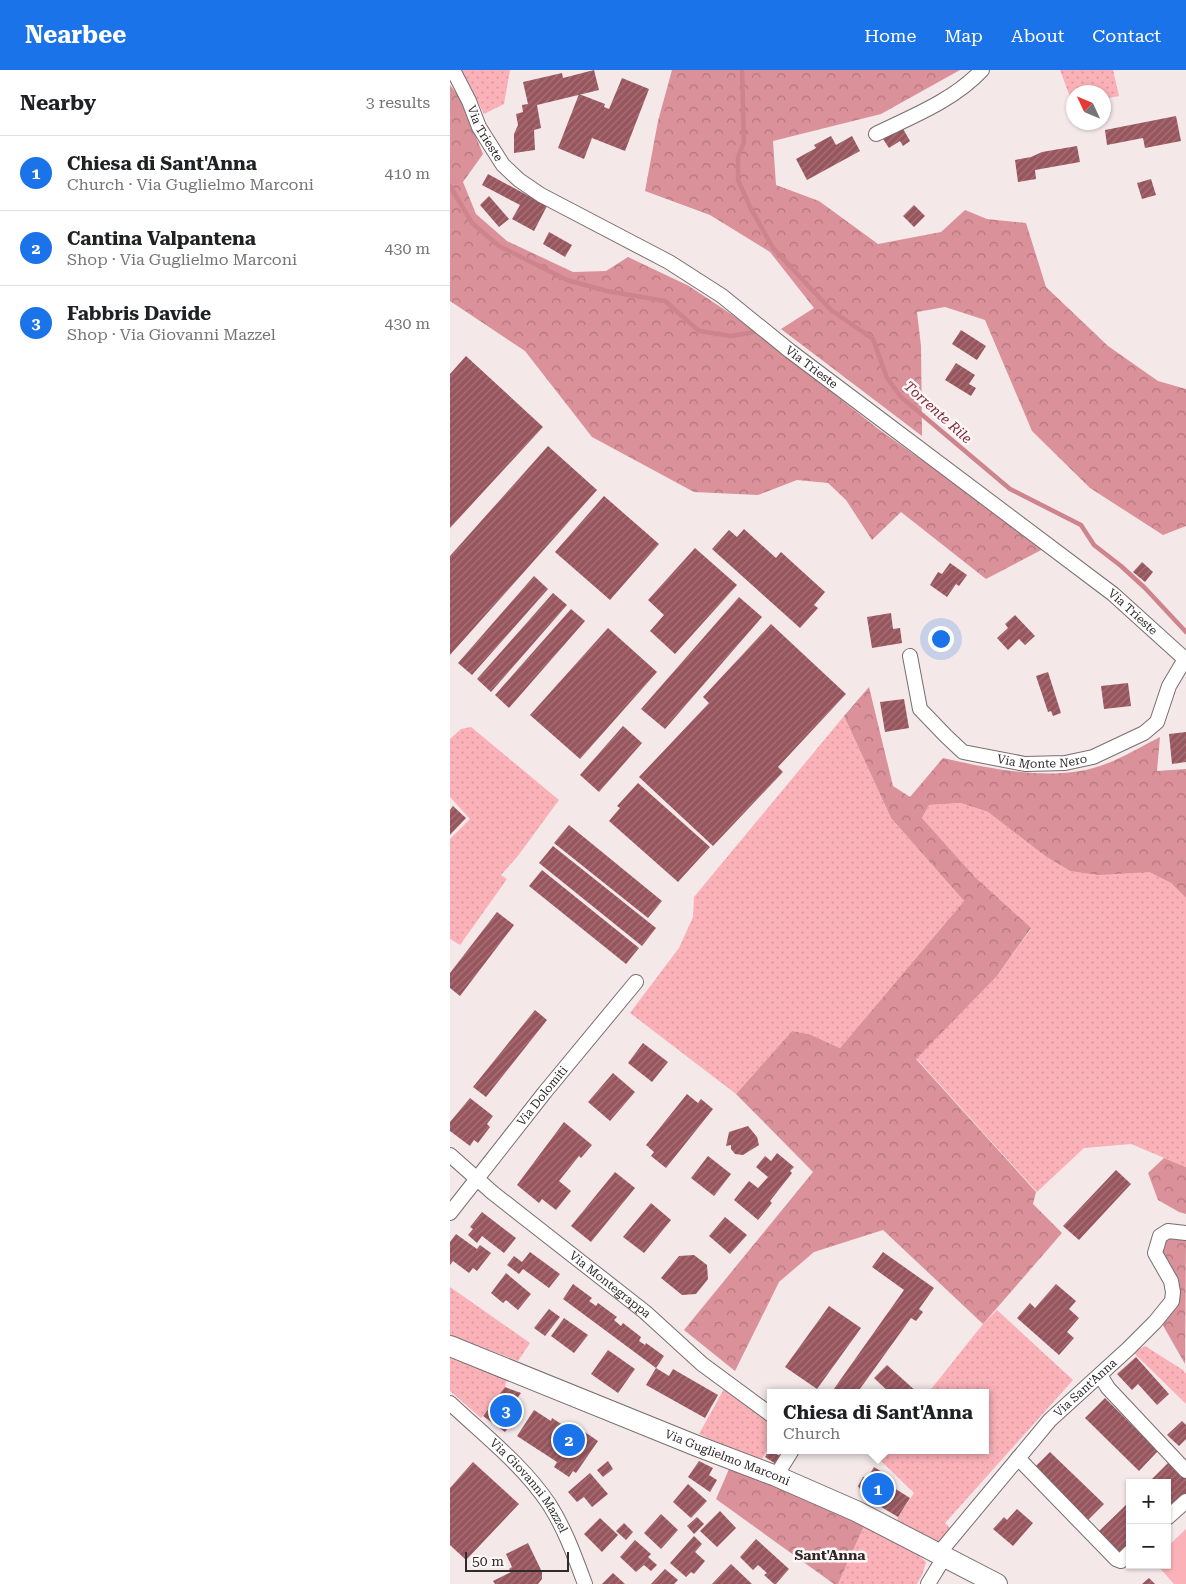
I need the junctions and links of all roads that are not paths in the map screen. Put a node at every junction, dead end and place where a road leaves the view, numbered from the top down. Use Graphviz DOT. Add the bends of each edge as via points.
graph roads {
  1 [pos="453,70"];
  2 [pos="982,70"];
  3 [pos="876,134"];
  4 [pos="910,656"];
  5 [pos="1185,659"];
  6 [pos="636,982"];
  7 [pos="450,1155"];
  8 [pos="477,1179"];
  9 [pos="450,1213"];
  10 [pos="1186,1233"];
  11 [pos="450,1346"];
  12 [pos="1100,1375"];
  13 [pos="450,1403"];
  14 [pos="767,1412"];
  15 [pos="790,1454"];
  16 [pos="1018,1458"];
  17 [pos="1186,1471"];
  18 [pos="776,1476"];
  19 [pos="1186,1501"];
  20 [pos="1171,1514"];
  21 [pos="942,1555"];
  22 [pos="1126,1556"];
  23 [pos="586,1584"];
  24 [pos="928,1584"];
  25 [pos="997,1584"];
  1 -- 5 [label="street, Via Trieste" via="479,127 503,165 519,180 540,195 669,262 722,296 790,351 1113,594"];
  2 -- 3 [label="street" via="947,99"];
  4 -- 5 [label="street, Via Monte Nero" via="920,709 963,752 1025,764 1065,763 1094,757 1144,733 1158,722 1169,686"];
  6 -- 8 [label="street, Via Dolomiti"];
  7 -- 8 [label="street, Via Montegrappa"];
  8 -- 9 [label="street, Via Dolomiti"];
  8 -- 14 [label="street, Via Montegrappa" via="645,1312 702,1364"];
  10 -- 12 [label="street, Via Sant'Anna" via="1168,1232 1160,1236 1156,1245 1155,1253 1172,1281 1172,1301"];
  11 -- 18 [label="street, Via Guglielmo Marconi"];
  12 -- 16 [label="street, Via Sant'Anna" via="1050,1420"];
  12 -- 17 [label="street" via="1108,1388"];
  13 -- 23 [label="street, Via Giovanni Mazzel" via="540,1491 566,1535"];
  15 -- 18 [label="street"];
  16 -- 21 [label="street, Via Sant'Anna"];
  16 -- 22 [label="street" via="1116,1559 1121,1561"];
  18 -- 21 [label="street, Via Guglielmo Marconi" via="856,1511"];
  19 -- 20 [label="street"];
  21 -- 24 [label="street, Via Sant'Anna"];
  21 -- 25 [label="street, Via Guglielmo Marconi"];
}
